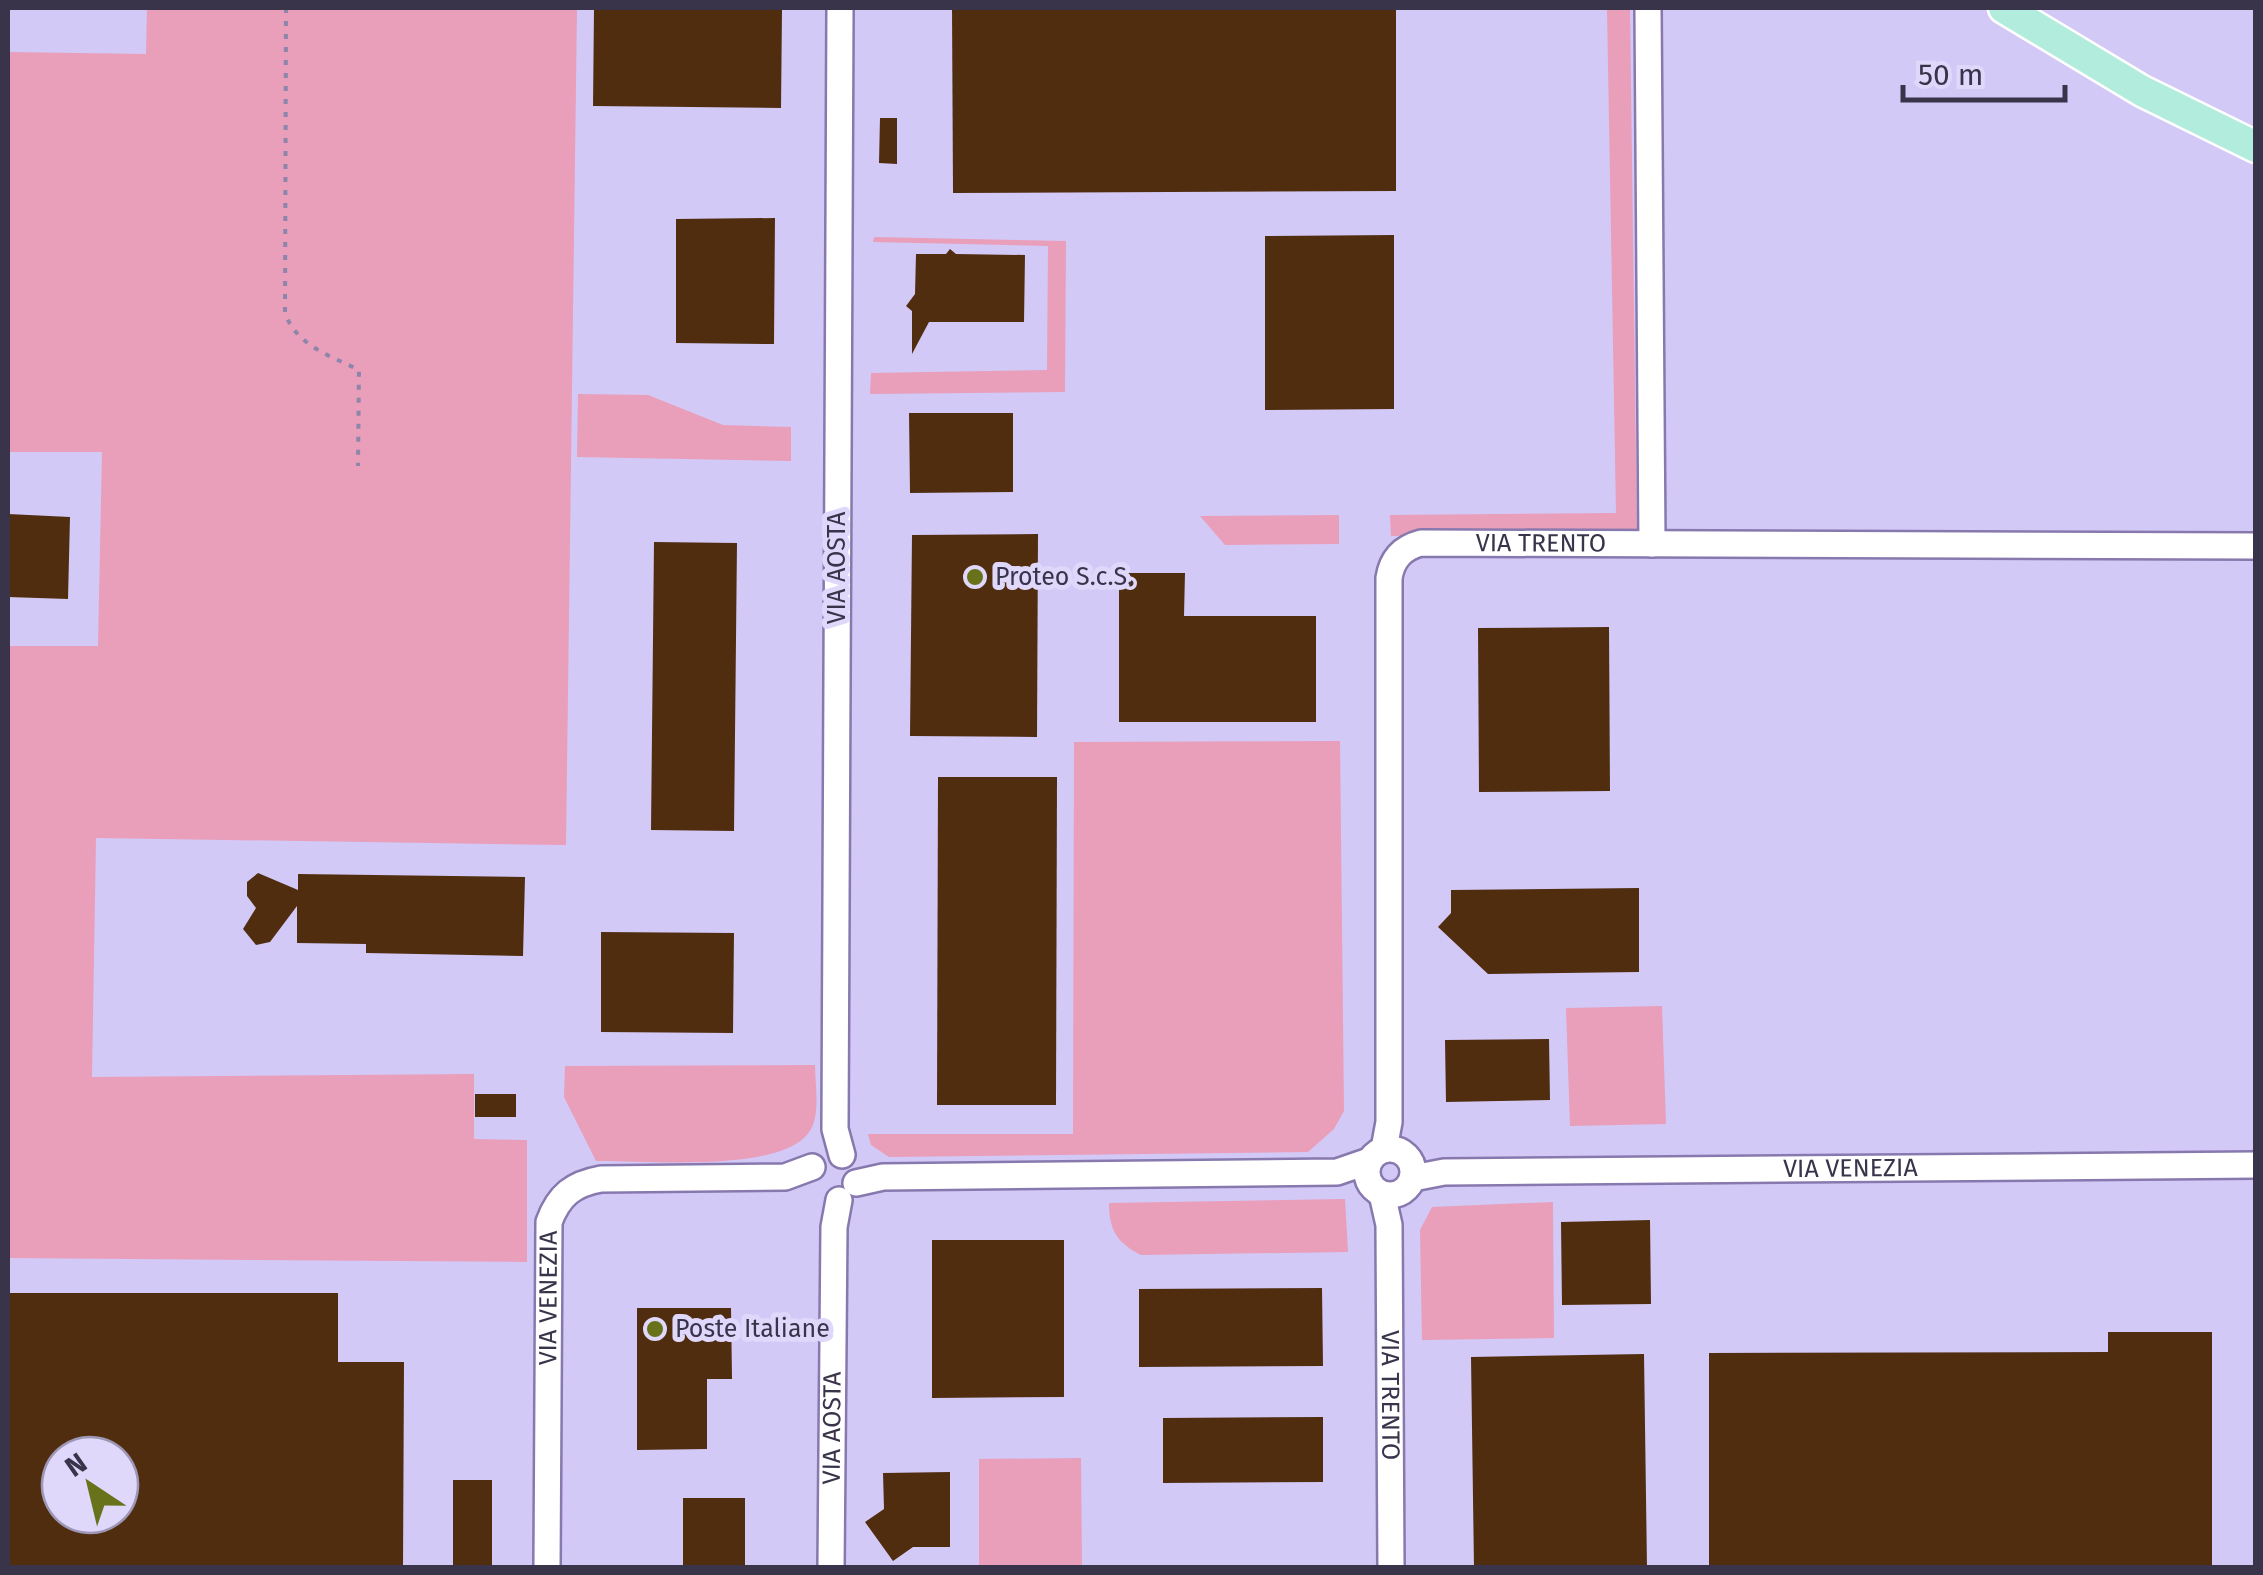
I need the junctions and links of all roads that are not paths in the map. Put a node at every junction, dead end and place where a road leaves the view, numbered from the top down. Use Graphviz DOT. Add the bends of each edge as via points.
graph roads {
  1 [pos="840,8"];
  2 [pos="1648,8"];
  3 [pos="2004,8"];
  4 [pos="2256,146"];
  5 [pos="1652,544"];
  6 [pos="2256,546"];
  7 [pos="2256,1165"];
  8 [pos="833,1171"];
  9 [pos="1391,1171"];
  10 [pos="547,1568"];
  11 [pos="831,1568"];
  12 [pos="1391,1568"];
  1 -- 8 [label="street, VIA AOSTA"];
  2 -- 5 [label="street"];
  3 -- 4 [label="main road" via="2128,84"];
  5 -- 6 [label="street, VIA TRENTO"];
  5 -- 9 [label="street, VIA TRENTO" via="1422,543 1401,552 1390,568"];
  7 -- 9 [label="street, VIA VENEZIA"];
  8 -- 9 [label="street, VIA VENEZIA" via="883,1177"];
  8 -- 10 [label="street, VIA VENEZIA" via="602,1179 582,1183 556,1205 549,1222"];
  8 -- 11 [label="street, VIA AOSTA"];
  9 -- 12 [label="street, VIA TRENTO"];
}
